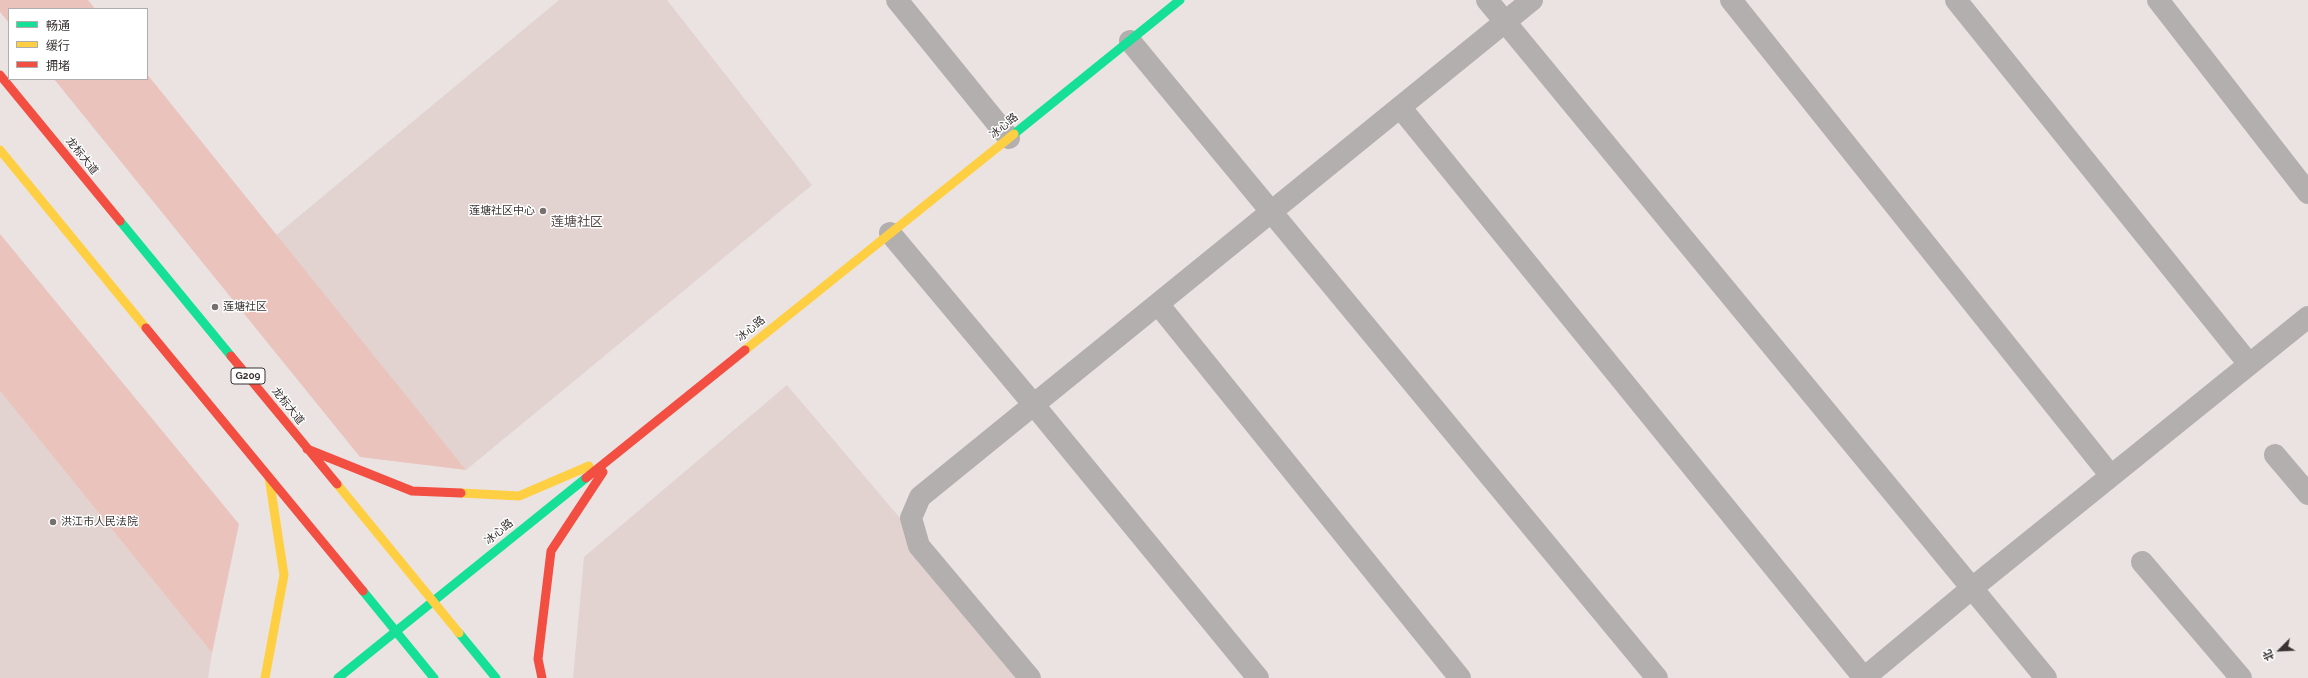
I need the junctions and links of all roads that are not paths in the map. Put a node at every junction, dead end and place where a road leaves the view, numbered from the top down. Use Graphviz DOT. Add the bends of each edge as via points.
graph roads {
  1 [pos="897,0"];
  2 [pos="1180,0"];
  3 [pos="1487,0"];
  4 [pos="1532,0"];
  5 [pos="1731,0"];
  6 [pos="1956,0"];
  7 [pos="2158,0"];
  8 [pos="1505,22"];
  9 [pos="1130,41"];
  10 [pos="0,75"];
  11 [pos="1400,107"];
  12 [pos="1009,138"];
  13 [pos="0,150"];
  14 [pos="2308,192"];
  15 [pos="1270,213"];
  16 [pos="890,234"];
  17 [pos="1158,304"];
  18 [pos="2308,317"];
  19 [pos="2249,364"];
  20 [pos="1034,405"];
  21 [pos="307,449"];
  22 [pos="614,455"];
  23 [pos="2275,455"];
  24 [pos="2111,476"];
  25 [pos="269,477"];
  26 [pos="2308,494"];
  27 [pos="2142,562"];
  28 [pos="1971,589"];
  29 [pos="432,601"];
  30 [pos="395,631"];
  31 [pos="265,678"];
  32 [pos="338,678"];
  33 [pos="434,678"];
  34 [pos="496,678"];
  35 [pos="542,678"];
  36 [pos="1030,678"];
  37 [pos="1258,678"];
  38 [pos="1460,678"];
  39 [pos="1657,678"];
  40 [pos="1864,678"];
  41 [pos="2046,678"];
  42 [pos="2241,678"];
  1 -- 12 [label="street"];
  2 -- 9 [label="main road, 冰心路"];
  3 -- 8 [label="street"];
  4 -- 8 [label="street"];
  5 -- 24 [label="street"];
  6 -- 19 [label="street"];
  7 -- 14 [label="street"];
  8 -- 11 [label="street"];
  8 -- 28 [label="street"];
  9 -- 12 [label="main road, 冰心路"];
  9 -- 15 [label="street"];
  10 -- 21 [label="main road, 龙标大道 / G209"];
  11 -- 15 [label="street"];
  11 -- 40 [label="street"];
  12 -- 16 [label="main road, 冰心路"];
  13 -- 25 [label="main road"];
  15 -- 17 [label="street"];
  15 -- 39 [label="street"];
  16 -- 20 [label="street"];
  16 -- 22 [label="main road, 冰心路"];
  17 -- 20 [label="street"];
  17 -- 38 [label="street"];
  18 -- 19 [label="street"];
  19 -- 24 [label="street"];
  20 -- 36 [label="street" via="920,496 911,518 919,546"];
  20 -- 37 [label="street"];
  21 -- 22 [label="main road" via="412,491 519,496"];
  21 -- 29 [label="main road, 龙标大道 / G209"];
  22 -- 29 [label="main road, 冰心路"];
  22 -- 35 [label="main road" via="551,551 538,659"];
  23 -- 26 [label="street"];
  24 -- 28 [label="street"];
  25 -- 30 [label="main road"];
  25 -- 31 [label="main road" via="284,575"];
  27 -- 42 [label="street"];
  28 -- 40 [label="street"];
  28 -- 41 [label="street"];
  29 -- 30 [label="main road, 冰心路"];
  29 -- 34 [label="main road, 龙标大道 / G209"];
  30 -- 32 [label="main road, 冰心路"];
  30 -- 33 [label="main road"];
}
